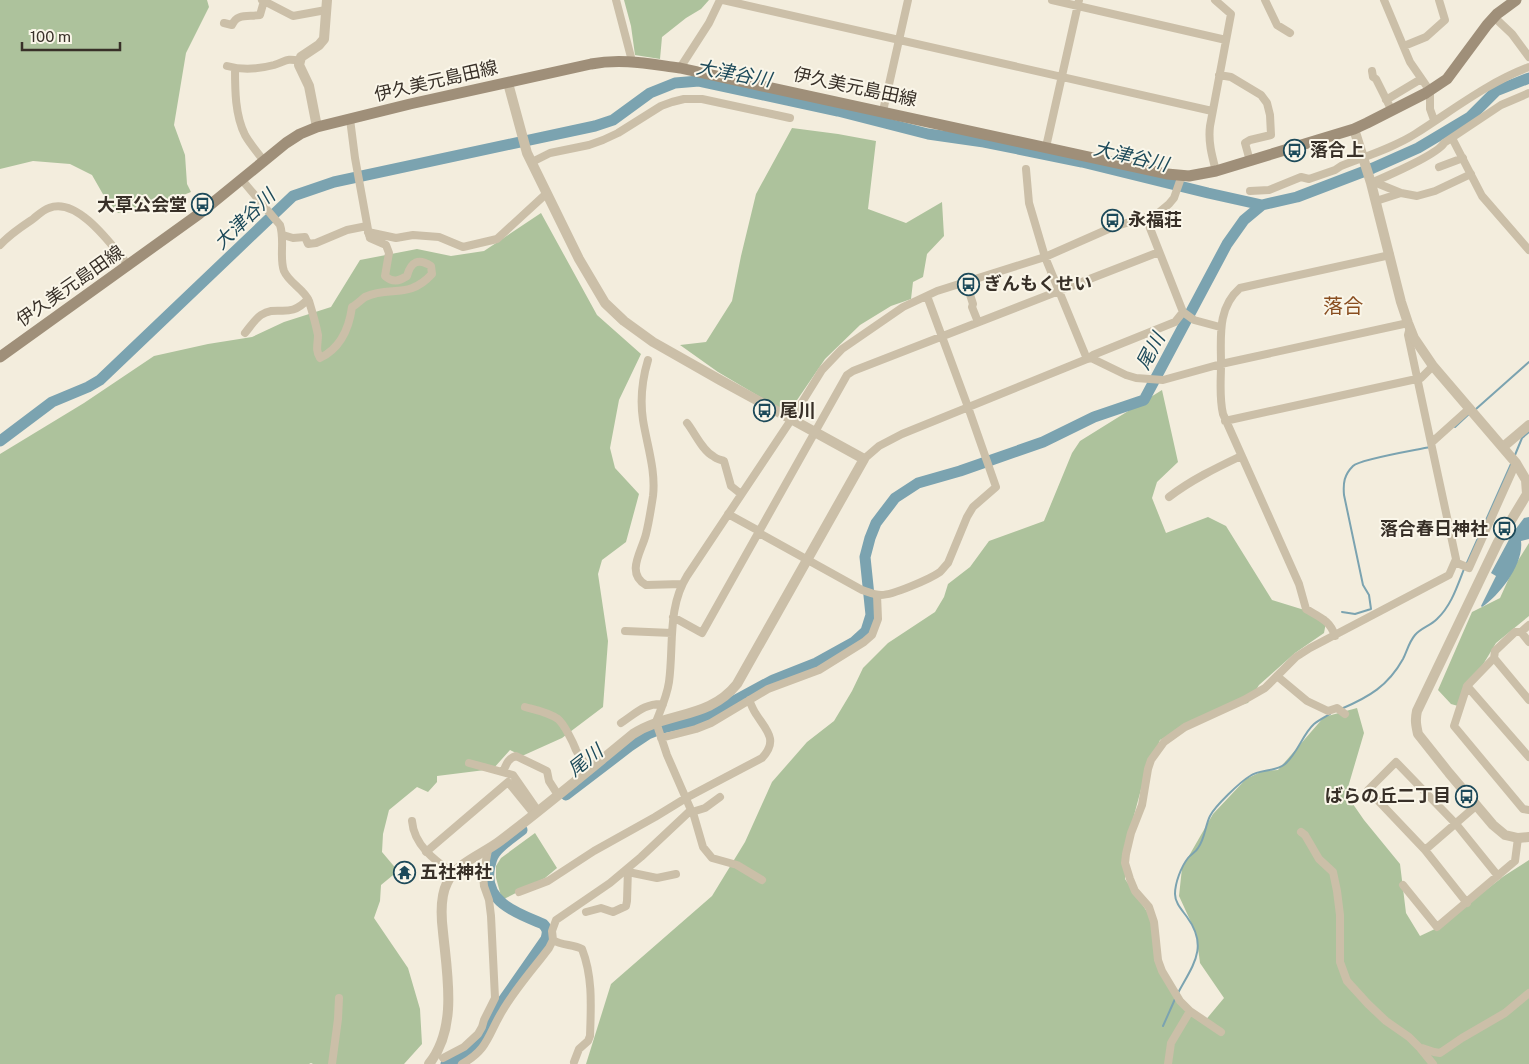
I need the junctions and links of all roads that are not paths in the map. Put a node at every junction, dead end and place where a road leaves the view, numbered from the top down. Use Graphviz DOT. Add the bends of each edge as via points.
graph roads {
  1 [pos="263,0"];
  2 [pos="616,0"];
  3 [pos="722,0"];
  4 [pos="908,0"];
  5 [pos="1052,0"];
  6 [pos="1215,0"];
  7 [pos="1265,0"];
  8 [pos="1394,0"];
  9 [pos="1439,0"];
  10 [pos="1516,0"];
  11 [pos="1384,2"];
  12 [pos="1079,3"];
  13 [pos="327,5"];
  14 [pos="1494,17"];
  15 [pos="224,22"];
  16 [pos="1290,33"];
  17 [pos="899,40"];
  18 [pos="1226,40"];
  19 [pos="1404,46"];
  20 [pos="1529,57"];
  21 [pos="300,61"];
  22 [pos="632,61"];
  23 [pos="227,66"];
  24 [pos="1529,67"];
  25 [pos="235,68"];
  26 [pos="680,68"];
  27 [pos="1372,71"];
  28 [pos="1219,75"];
  29 [pos="1062,76"];
  30 [pos="1421,79"];
  31 [pos="508,83"];
  32 [pos="1430,91"];
  33 [pos="1529,94"];
  34 [pos="1386,100"];
  35 [pos="1212,110"];
  36 [pos="883,111"];
  37 [pos="1392,111"];
  38 [pos="790,118"];
  39 [pos="350,119"];
  40 [pos="1434,120"];
  41 [pos="317,127"];
  42 [pos="1354,129"];
  43 [pos="1452,138"];
  44 [pos="1046,147"];
  45 [pos="1363,157"];
  46 [pos="530,158"];
  47 [pos="1463,158"];
  48 [pos="1250,161"];
  49 [pos="264,162"];
  50 [pos="1439,166"];
  51 [pos="1026,169"];
  52 [pos="1216,171"];
  53 [pos="1471,174"];
  54 [pos="1181,178"];
  55 [pos="242,180"];
  56 [pos="1372,182"];
  57 [pos="1250,191"];
  58 [pos="547,193"];
  59 [pos="1401,193"];
  60 [pos="1376,201"];
  61 [pos="1146,218"];
  62 [pos="369,234"];
  63 [pos="282,235"];
  64 [pos="0,245"];
  65 [pos="1529,250"];
  66 [pos="1159,252"];
  67 [pos="1390,255"];
  68 [pos="1045,257"];
  69 [pos="129,266"];
  70 [pos="966,282"];
  71 [pos="1059,290"];
  72 [pos="927,296"];
  73 [pos="308,299"];
  74 [pos="1184,314"];
  75 [pos="978,322"];
  76 [pos="1409,325"];
  77 [pos="1220,327"];
  78 [pos="245,333"];
  79 [pos="942,336"];
  80 [pos="0,357"];
  81 [pos="1087,359"];
  82 [pos="648,360"];
  83 [pos="1221,364"];
  84 [pos="1433,366"];
  85 [pos="1416,378"];
  86 [pos="968,407"];
  87 [pos="1470,408"];
  88 [pos="791,420"];
  89 [pos="1225,421"];
  90 [pos="687,423"];
  91 [pos="1529,426"];
  92 [pos="815,432"];
  93 [pos="1431,443"];
  94 [pos="1503,447"];
  95 [pos="1241,456"];
  96 [pos="864,459"];
  97 [pos="1516,463"];
  98 [pos="742,494"];
  99 [pos="1169,497"];
  100 [pos="728,514"];
  101 [pos="759,532"];
  102 [pos="807,559"];
  103 [pos="1462,565"];
  104 [pos="682,584"];
  105 [pos="875,594"];
  106 [pos="673,617"];
  107 [pos="1529,625"];
  108 [pos="625,631"];
  109 [pos="1521,632"];
  110 [pos="672,633"];
  111 [pos="1335,636"];
  112 [pos="1529,642"];
  113 [pos="1494,658"];
  114 [pos="1277,676"];
  115 [pos="1467,686"];
  116 [pos="749,700"];
  117 [pos="1529,700"];
  118 [pos="663,704"];
  119 [pos="525,708"];
  120 [pos="1345,714"];
  121 [pos="621,723"];
  122 [pos="656,724"];
  123 [pos="661,736"];
  124 [pos="1529,757"];
  125 [pos="469,763"];
  126 [pos="589,770"];
  127 [pos="503,772"];
  128 [pos="558,795"];
  129 [pos="686,798"];
  130 [pos="720,798"];
  131 [pos="1476,805"];
  132 [pos="1529,810"];
  133 [pos="692,811"];
  134 [pos="536,812"];
  135 [pos="412,821"];
  136 [pos="1456,824"];
  137 [pos="1301,832"];
  138 [pos="1524,838"];
  139 [pos="488,850"];
  140 [pos="1425,850"];
  141 [pos="426,852"];
  142 [pos="628,871"];
  143 [pos="453,873"];
  144 [pos="676,874"];
  145 [pos="1498,876"];
  146 [pos="762,880"];
  147 [pos="1403,886"];
  148 [pos="519,892"];
  149 [pos="1466,903"];
  150 [pos="586,912"];
  151 [pos="553,940"];
  152 [pos="1529,993"];
  153 [pos="339,998"];
  154 [pos="1190,1011"];
  155 [pos="1221,1032"];
  156 [pos="1420,1048"];
  157 [pos="443,1059"];
  158 [pos="574,1062"];
  159 [pos="332,1064"];
  160 [pos="429,1064"];
  161 [pos="462,1064"];
  162 [pos="1168,1064"];
  163 [pos="1433,1064"];
  1 -- 13 [label="street" via="293,16"];
  1 -- 15 [label="street" via="260,15 239,17 232,25"];
  2 -- 22 [label="street"];
  3 -- 17 [label="street"];
  3 -- 26 [label="street"];
  4 -- 17 [label="street"];
  5 -- 12 [label="street"];
  6 -- 18 [label="street" via="1231,14"];
  7 -- 16 [label="street" via="1277,25"];
  8 -- 11 [label="street"];
  9 -- 19 [label="street" via="1445,20 1426,37"];
  10 -- 14 [label="main road, 伊久美元島田線"];
  11 -- 19 [label="street"];
  12 -- 18 [label="street"];
  12 -- 29 [label="street"];
  13 -- 21 [label="street" via="324,39 301,56"];
  14 -- 20 [label="street"];
  14 -- 32 [label="main road, 伊久美元島田線" via="1447,79"];
  17 -- 29 [label="street"];
  17 -- 36 [label="street"];
  18 -- 28 [label="street"];
  19 -- 30 [label="street"];
  21 -- 25 [label="street" via="289,59 273,65"];
  21 -- 41 [label="street"];
  22 -- 26 [label="main road, 伊久美元島田線"];
  22 -- 31 [label="main road, 伊久美元島田線" via="591,64"];
  23 -- 25 [label="street"];
  24 -- 40 [label="street" via="1488,86"];
  25 -- 49 [label="street" via="239,120 245,135"];
  26 -- 36 [label="main road, 伊久美元島田線"];
  27 -- 34 [label="street"];
  28 -- 35 [label="street"];
  28 -- 48 [label="street" via="1231,77 1261,95 1267,103 1271,135 1245,143"];
  29 -- 35 [label="street"];
  29 -- 44 [label="street"];
  30 -- 32 [label="street"];
  30 -- 34 [label="street"];
  31 -- 39 [label="main road, 伊久美元島田線"];
  31 -- 46 [label="street"];
  32 -- 37 [label="main road, 伊久美元島田線"];
  32 -- 40 [label="street"];
  33 -- 43 [label="street" via="1501,106"];
  34 -- 37 [label="street"];
  35 -- 52 [label="street" via="1209,136"];
  36 -- 44 [label="main road, 伊久美元島田線"];
  37 -- 42 [label="main road, 伊久美元島田線"];
  38 -- 46 [label="street" via="702,99 684,99 661,106 603,140"];
  39 -- 41 [label="main road, 伊久美元島田線"];
  39 -- 62 [label="street"];
  40 -- 45 [label="street" via="1415,134"];
  41 -- 49 [label="main road, 伊久美元島田線" via="286,143"];
  42 -- 45 [label="street"];
  42 -- 48 [label="main road, 伊久美元島田線"];
  43 -- 47 [label="street"];
  43 -- 56 [label="street" via="1429,155"];
  44 -- 54 [label="main road, 伊久美元島田線"];
  45 -- 56 [label="street"];
  45 -- 57 [label="street" via="1309,179 1301,177 1269,190"];
  46 -- 58 [label="street"];
  47 -- 50 [label="street"];
  47 -- 53 [label="street"];
  48 -- 52 [label="main road, 伊久美元島田線"];
  49 -- 55 [label="main road, 伊久美元島田線"];
  51 -- 68 [label="street" via="1029,203"];
  52 -- 54 [label="main road, 伊久美元島田線"];
  53 -- 59 [label="street" via="1417,196"];
  53 -- 65 [label="street" via="1482,196"];
  54 -- 61 [label="street" via="1174,198 1164,210"];
  55 -- 63 [label="street" via="276,218"];
  55 -- 69 [label="main road, 伊久美元島田線"];
  56 -- 59 [label="street"];
  56 -- 60 [label="street"];
  58 -- 62 [label="street" via="496,239 463,247 439,237 413,235 396,238"];
  58 -- 88 [label="street" via="605,304 653,342"];
  59 -- 60 [label="street"];
  60 -- 67 [label="street"];
  61 -- 66 [label="street"];
  61 -- 68 [label="street" via="1107,229"];
  62 -- 63 [label="street" via="346,230 308,244 305,237"];
  62 -- 73 [label="street" via="386,245 389,253 385,276 390,280 399,281 407,276 409,267 414,263 424,262 431,266 432,274 418,286 366,297 352,307 350,325 340,342 320,358"];
  63 -- 73 [label="street" via="284,272"];
  64 -- 69 [label="street" via="10,234 49,207 60,206 72,208 82,215 103,234"];
  66 -- 71 [label="street"];
  66 -- 74 [label="street"];
  67 -- 76 [label="street"];
  67 -- 77 [label="street" via="1240,288 1225,308"];
  68 -- 70 [label="street"];
  68 -- 71 [label="street"];
  69 -- 80 [label="main road, 伊久美元島田線"];
  70 -- 72 [label="street"];
  70 -- 75 [label="street"];
  71 -- 75 [label="street"];
  71 -- 81 [label="street"];
  72 -- 79 [label="street"];
  72 -- 88 [label="street" via="903,307 842,349 822,370"];
  73 -- 78 [label="street" via="296,309 261,315"];
  74 -- 77 [label="street"];
  74 -- 81 [label="street" via="1175,322"];
  75 -- 79 [label="street"];
  76 -- 83 [label="street"];
  76 -- 84 [label="street"];
  76 -- 85 [label="street"];
  77 -- 83 [label="street"];
  79 -- 86 [label="street"];
  79 -- 92 [label="street" via="847,375"];
  81 -- 83 [label="street" via="1147,380 1163,380"];
  81 -- 86 [label="street"];
  82 -- 104 [label="street" via="642,401 653,494 636,570 646,585"];
  83 -- 89 [label="street" via="1220,395"];
  84 -- 85 [label="street" via="1421,378"];
  84 -- 87 [label="street"];
  85 -- 89 [label="street"];
  85 -- 93 [label="street"];
  86 -- 96 [label="street" via="891,438"];
  86 -- 105 [label="street" via="996,487 970,512 944,568 916,584 883,596"];
  87 -- 93 [label="street"];
  87 -- 94 [label="street"];
  88 -- 92 [label="street"];
  88 -- 98 [label="street"];
  89 -- 95 [label="street"];
  90 -- 98 [label="street" via="701,445 712,456 724,461 731,486"];
  91 -- 94 [label="street"];
  92 -- 96 [label="street"];
  92 -- 101 [label="street"];
  93 -- 103 [label="street" via="1456,559"];
  94 -- 97 [label="street"];
  95 -- 99 [label="street"];
  95 -- 111 [label="street" via="1299,584 1306,609 1328,623"];
  96 -- 102 [label="street"];
  97 -- 103 [label="street"];
  97 -- 131 [label="street" via="1526,480 1527,494 1498,542 1415,720 1418,734"];
  98 -- 100 [label="street"];
  100 -- 101 [label="street"];
  100 -- 104 [label="street"];
  101 -- 102 [label="street"];
  101 -- 106 [label="street" via="702,633"];
  102 -- 105 [label="street"];
  102 -- 122 [label="street" via="731,691 710,707"];
  103 -- 111 [label="street"];
  104 -- 106 [label="street"];
  105 -- 116 [label="street" via="878,619 868,639 818,670 768,689"];
  106 -- 110 [label="street"];
  107 -- 109 [label="street"];
  108 -- 110 [label="street"];
  109 -- 112 [label="street"];
  109 -- 113 [label="street" via="1515,632 1495,651"];
  110 -- 118 [label="street"];
  111 -- 114 [label="street" via="1296,657"];
  113 -- 115 [label="street"];
  113 -- 117 [label="street"];
  114 -- 120 [label="street" via="1307,701 1328,711 1337,708"];
  114 -- 154 [label="street" via="1265,688 1186,727 1164,742 1151,760 1142,805 1131,833 1125,863 1130,879 1135,891 1149,907 1162,971"];
  115 -- 124 [label="street"];
  115 -- 132 [label="street" via="1454,726 1523,809"];
  116 -- 123 [label="street" via="703,727"];
  116 -- 129 [label="street" via="768,731 769,746 765,755"];
  118 -- 121 [label="street" via="644,706"];
  118 -- 122 [label="street"];
  119 -- 126 [label="street" via="546,713 564,724"];
  122 -- 123 [label="street"];
  122 -- 126 [label="street" via="633,734"];
  123 -- 129 [label="street"];
  125 -- 127 [label="street"];
  126 -- 128 [label="street"];
  127 -- 128 [label="street" via="508,761 516,756 547,770 549,781"];
  127 -- 134 [label="street" via="513,775"];
  128 -- 134 [label="street"];
  129 -- 133 [label="street"];
  129 -- 148 [label="street" via="548,881"];
  130 -- 133 [label="street" via="705,808"];
  131 -- 136 [label="street"];
  131 -- 138 [label="street" via="1505,835"];
  133 -- 142 [label="street"];
  133 -- 146 [label="street" via="703,847 712,858 737,865"];
  134 -- 139 [label="street"];
  134 -- 141 [label="street" via="508,782"];
  135 -- 141 [label="street" via="415,836"];
  136 -- 140 [label="street"];
  136 -- 140 [label="street" via="1396,762 1368,790"];
  136 -- 145 [label="street"];
  137 -- 156 [label="street" via="1333,872 1340,915 1340,962 1347,981 1386,1022"];
  138 -- 145 [label="street" via="1516,862"];
  139 -- 143 [label="street"];
  139 -- 157 [label="street" via="483,876 492,916 495,998 478,1034"];
  140 -- 149 [label="street"];
  141 -- 143 [label="street"];
  142 -- 144 [label="street" via="657,878"];
  142 -- 150 [label="street" via="626,906 613,912 601,908"];
  142 -- 151 [label="street" via="556,920"];
  143 -- 157 [label="street" via="443,895 448,1009"];
  145 -- 149 [label="street"];
  147 -- 149 [label="street" via="1438,927"];
  151 -- 158 [label="street" via="582,949 587,966 591,995 590,1036 579,1049"];
  151 -- 161 [label="street" via="503,1009 481,1050"];
  152 -- 156 [label="street" via="1505,1013 1440,1053"];
  153 -- 159 [label="street"];
  154 -- 155 [label="street"];
  154 -- 162 [label="street" via="1171,1042"];
  156 -- 163 [label="street"];
  157 -- 160 [label="street"];
}
